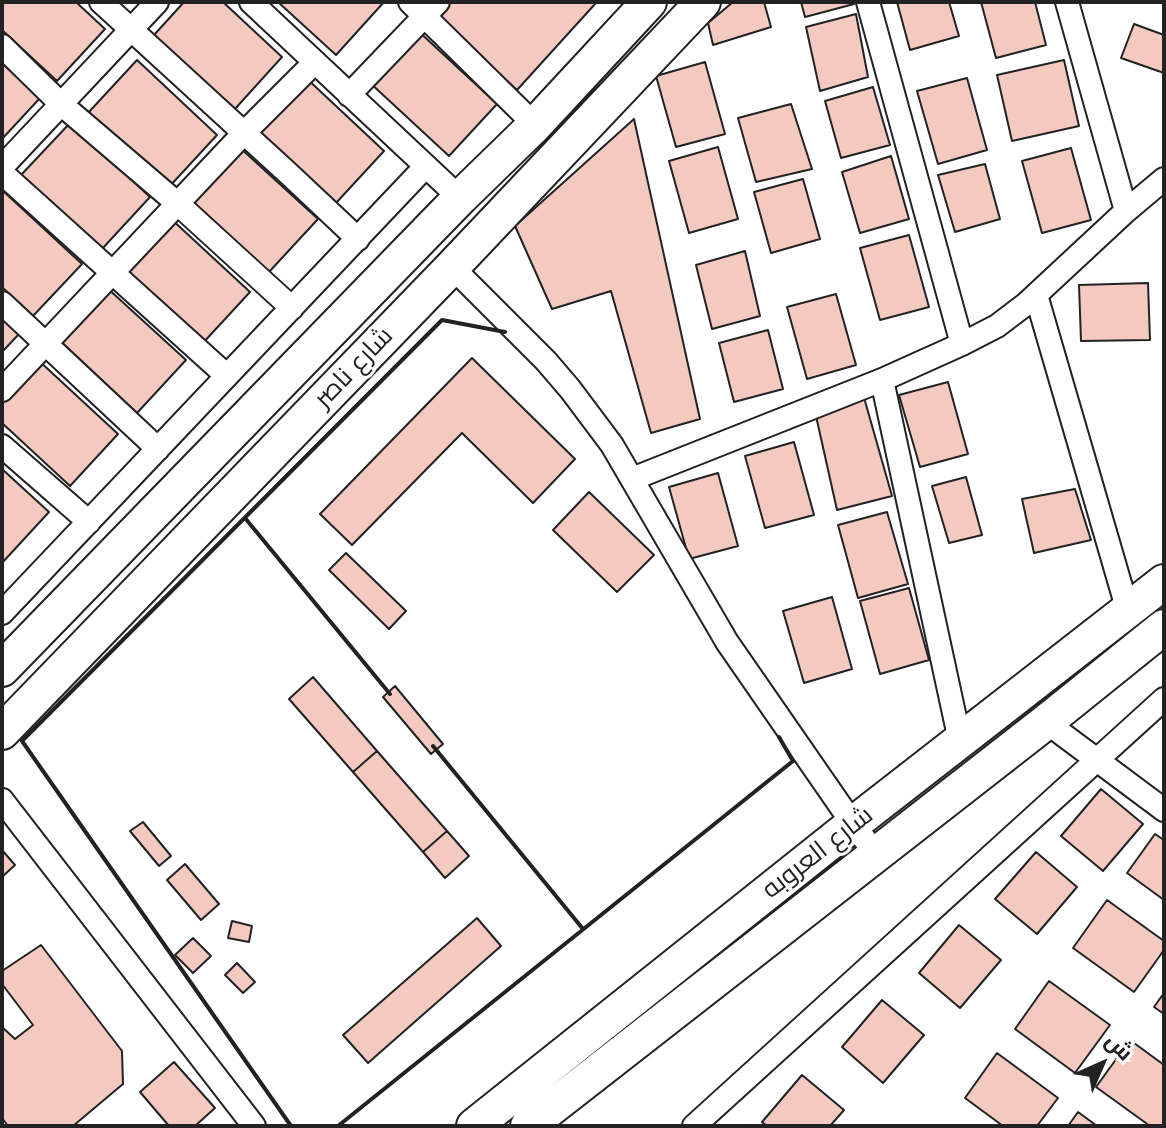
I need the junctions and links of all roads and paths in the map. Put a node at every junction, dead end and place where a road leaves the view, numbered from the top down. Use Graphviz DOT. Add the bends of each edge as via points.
graph roads {
  1 [pos="101,2"];
  2 [pos="157,2"];
  3 [pos="251,2"];
  4 [pos="868,2"];
  5 [pos="1067,2"];
  6 [pos="424,7"];
  7 [pos="633,7"];
  8 [pos="687,7"];
  9 [pos="131,30"];
  10 [pos="2,46"];
  11 [pos="314,63"];
  12 [pos="349,95"];
  13 [pos="61,104"];
  14 [pos="535,125"];
  15 [pos="244,133"];
  16 [pos="426,166"];
  17 [pos="2,167"];
  18 [pos="2,173"];
  19 [pos="1164,179"];
  20 [pos="460,198"];
  21 [pos="178,204"];
  22 [pos="1126,211"];
  23 [pos="358,239"];
  24 [pos="452,267"];
  25 [pos="114,272"];
  26 [pos="1036,295"];
  27 [pos="2,303"];
  28 [pos="292,308"];
  29 [pos="962,344"];
  30 [pos="46,345"];
  31 [pos="227,376"];
  32 [pos="882,380"];
  33 [pos="2,390"];
  34 [pos="2,446"];
  35 [pos="158,449"];
  36 [pos="632,479"];
  37 [pos="89,522"];
  38 [pos="7,597"];
  39 [pos="1152,597"];
  40 [pos="44,624"];
  41 [pos="1164,627"];
  42 [pos="74,658"];
  43 [pos="2,669"];
  44 [pos="1164,699"];
  45 [pos="1046,722"];
  46 [pos="2,732"];
  47 [pos="960,741"];
  48 [pos="1096,760"];
  49 [pos="2,800"];
  50 [pos="1164,810"];
  51 [pos="853,824"];
  52 [pos="876,854"];
  53 [pos="254,1126"];
  54 [pos="474,1126"];
  55 [pos="528,1126"];
  56 [pos="694,1126"];
  1 -- 9 [label="street"];
  2 -- 9 [label="street"];
  3 -- 11 [label="street"];
  4 -- 29 [label="street"];
  5 -- 22 [label="street"];
  6 -- 12 [label="street"];
  6 -- 14 [label="street"];
  7 -- 14 [label="main road, شارع ناصر"];
  8 -- 24 [label="main road, شارع ناصر"];
  9 -- 13 [label="street"];
  9 -- 15 [label="street"];
  10 -- 13 [label="street"];
  11 -- 12 [label="street"];
  11 -- 15 [label="street"];
  12 -- 16 [label="street"];
  13 -- 17 [label="street"];
  13 -- 21 [label="street"];
  14 -- 20 [label="main road, شارع ناصر"];
  15 -- 21 [label="street"];
  15 -- 23 [label="street"];
  16 -- 20 [label="street"];
  16 -- 23 [label="street"];
  18 -- 25 [label="street"];
  19 -- 22 [label="street"];
  20 -- 40 [label="main road, شارع ناصر"];
  21 -- 25 [label="street"];
  21 -- 28 [label="street"];
  22 -- 26 [label="street"];
  23 -- 28 [label="street"];
  24 -- 36 [label="street" via="570,389"];
  24 -- 42 [label="main road, شارع ناصر"];
  25 -- 30 [label="street"];
  25 -- 31 [label="street"];
  26 -- 29 [label="street" via="997,326"];
  26 -- 39 [label="street"];
  27 -- 30 [label="street"];
  28 -- 31 [label="street"];
  29 -- 32 [label="street"];
  30 -- 33 [label="street"];
  30 -- 35 [label="street"];
  31 -- 35 [label="street"];
  32 -- 36 [label="street"];
  32 -- 47 [label="street"];
  34 -- 37 [label="street"];
  35 -- 37 [label="street"];
  36 -- 51 [label="street" via="727,642"];
  37 -- 38 [label="street"];
  39 -- 47 [label="main road, شارع العروبه"];
  40 -- 42 [label="main road"];
  40 -- 43 [label="main road, شارع ناصر"];
  41 -- 45 [label="main road, شارع العروبه"];
  42 -- 46 [label="main road, شارع ناصر"];
  44 -- 48 [label="street"];
  45 -- 48 [label="street"];
  45 -- 52 [label="main road, شارع العروبه"];
  47 -- 51 [label="main road, شارع العروبه"];
  48 -- 50 [label="street"];
  48 -- 56 [label="street"];
  49 -- 53 [label="street"];
  51 -- 52 [label="street"];
  51 -- 54 [label="main road, شارع العروبه"];
  52 -- 55 [label="main road, شارع العروبه"];
}
